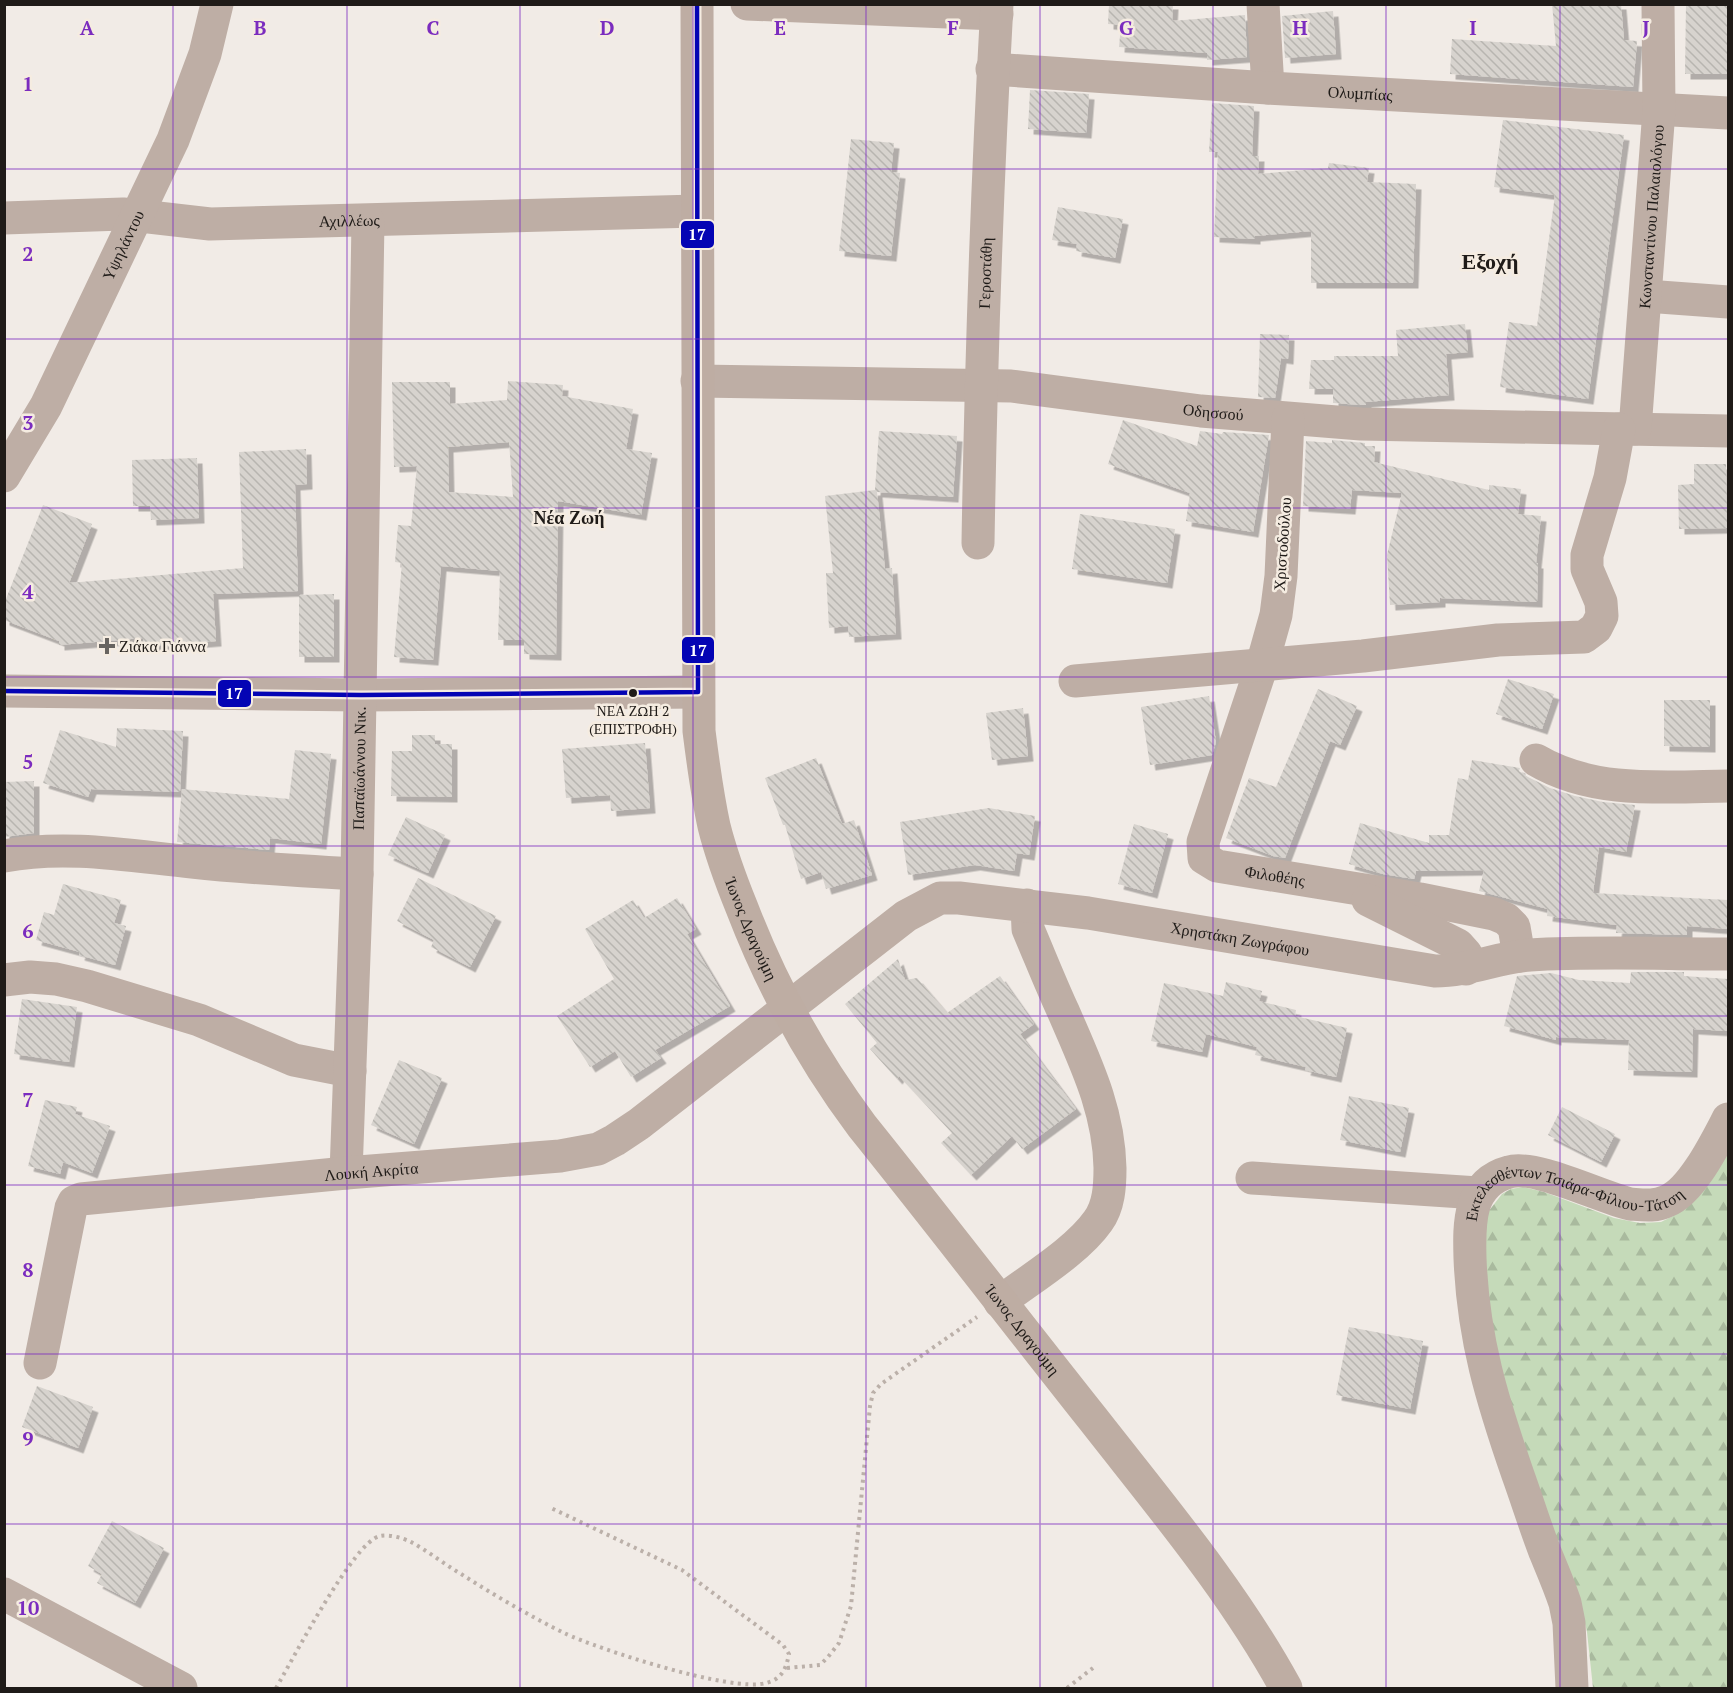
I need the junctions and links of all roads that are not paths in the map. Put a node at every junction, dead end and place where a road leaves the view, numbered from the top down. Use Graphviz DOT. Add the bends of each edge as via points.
graph roads {
  1 [pos="217,4"];
  2 [pos="697,4"];
  3 [pos="747,4"];
  4 [pos="1263,4"];
  5 [pos="1658,4"];
  6 [pos="997,9"];
  7 [pos="992,69"];
  8 [pos="1268,88"];
  9 [pos="1659,110"];
  10 [pos="1728,113"];
  11 [pos="697,211"];
  12 [pos="138,216"];
  13 [pos="4,218"];
  14 [pos="368,221"];
  15 [pos="1646,296"];
  16 [pos="1728,302"];
  17 [pos="697,381"];
  18 [pos="981,385"];
  19 [pos="1288,419"];
  20 [pos="1627,429"];
  21 [pos="1728,431"];
  22 [pos="4,476"];
  23 [pos="978,543"];
  24 [pos="1262,665"];
  25 [pos="1075,681"];
  26 [pos="4,691"];
  27 [pos="698,692"];
  28 [pos="361,695"];
  29 [pos="1536,760"];
  30 [pos="1728,786"];
  31 [pos="4,856"];
  32 [pos="357,874"];
  33 [pos="1365,890"];
  34 [pos="1027,905"];
  35 [pos="1728,954"];
  36 [pos="1519,956"];
  37 [pos="1466,969"];
  38 [pos="4,980"];
  39 [pos="787,1008"];
  40 [pos="350,1071"];
  41 [pos="1728,1119"];
  42 [pos="346,1173"];
  43 [pos="1252,1178"];
  44 [pos="1478,1193"];
  45 [pos="1000,1302"];
  46 [pos="40,1363"];
  47 [pos="4,1594"];
  48 [pos="181,1689"];
  49 [pos="1286,1689"];
  50 [pos="1572,1689"];
  1 -- 12 [label="street, Υψηλάντου" via="192,94"];
  2 -- 11 [label="main road, Ίωνος Δραγούμη"];
  3 -- 6 [label="street"];
  4 -- 8 [label="street"];
  5 -- 9 [label="street, Κωνσταντίνου Παλαιολόγου"];
  6 -- 7 [label="street, Γεροστάθη"];
  7 -- 8 [label="street, Ολυμπίας"];
  7 -- 18 [label="street, Γεροστάθη"];
  8 -- 9 [label="street, Ολυμπίας"];
  9 -- 10 [label="street, Ολυμπίας"];
  9 -- 15 [label="street, Κωνσταντίνου Παλαιολόγου"];
  11 -- 14 [label="street, Αχιλλέως"];
  11 -- 17 [label="main road, Ίωνος Δραγούμη"];
  12 -- 13 [label="street, Αχιλλέως"];
  12 -- 14 [label="street, Αχιλλέως" via="210,224"];
  12 -- 22 [label="street, Υψηλάντου" via="46,406"];
  14 -- 28 [label="street, Παπαϊωάννου Νικ."];
  15 -- 16 [label="street"];
  15 -- 20 [label="street, Κωνσταντίνου Παλαιολόγου"];
  17 -- 18 [label="street, Οδησσού"];
  17 -- 27 [label="main road, Ίωνος Δραγούμη"];
  18 -- 19 [label="street, Οδησσού"];
  18 -- 23 [label="street, Γεροστάθη"];
  19 -- 20 [label="street, Οδησσού"];
  19 -- 24 [label="street, Χριστοδούλου" via="1281,576 1273,630"];
  20 -- 21 [label="street, Οδησσού"];
  20 -- 24 [label="street, Κωνσταντίνου Παλαιολόγου" via="1587,555 1587,569 1603,609 1590,634 1573,639 1498,640"];
  24 -- 25 [label="street"];
  24 -- 33 [label="street, Φιλοθέης" via="1203,842 1204,858 1217,866"];
  26 -- 28 [label="street"];
  27 -- 28 [label="street"];
  27 -- 39 [label="main road, Ίωνος Δραγούμη" via="703,764 715,828 732,884"];
  28 -- 32 [label="street, Παπαϊωάννου Νικ."];
  29 -- 30 [label="street" via="1588,781 1623,786"];
  31 -- 32 [label="street" via="81,852"];
  32 -- 40 [label="street, Παπαϊωάννου Νικ."];
  33 -- 36 [label="street, Φιλοθέης" via="1501,916 1516,931"];
  33 -- 37 [label="street" via="1368,900 1461,948 1466,954"];
  34 -- 37 [label="street, Χρηστάκη Ζωγράφου" via="1435,971"];
  34 -- 39 [label="street, Χρηστάκη Ζωγράφου" via="949,897 931,902 906,916"];
  34 -- 45 [label="street" via="1028,929 1098,1094 1108,1136 1110,1183 1105,1209 1087,1233"];
  35 -- 36 [label="street, Χρηστάκη Ζωγράφου"];
  36 -- 37 [label="street, Χρηστάκη Ζωγράφου"];
  38 -- 40 [label="street" via="30,977 87,986 199,1020 294,1060"];
  39 -- 42 [label="street, Λουκή Ακρίτα" via="639,1124 598,1149 560,1156"];
  39 -- 45 [label="main road, Ίωνος Δραγούμη" via="841,1098"];
  40 -- 42 [label="street, Παπαϊωάννου Νικ."];
  41 -- 44 [label="street, Εκτελεσθέντων Τσιάρα-Φίλιου-Τάτση" via="1687,1184 1670,1200 1657,1205 1617,1201 1524,1170 1505,1172"];
  42 -- 46 [label="street, Λουκή Ακρίτα" via="74,1202"];
  43 -- 44 [label="street"];
  44 -- 50 [label="street, Εκτελεσθέντων Τσιάρα-Φίλιου-Τάτση" via="1473,1205 1470,1244 1476,1328 1494,1405 1565,1603"];
  45 -- 49 [label="main road, Ίωνος Δραγούμη" via="1227,1593"];
  47 -- 48 [label="street"];
}
